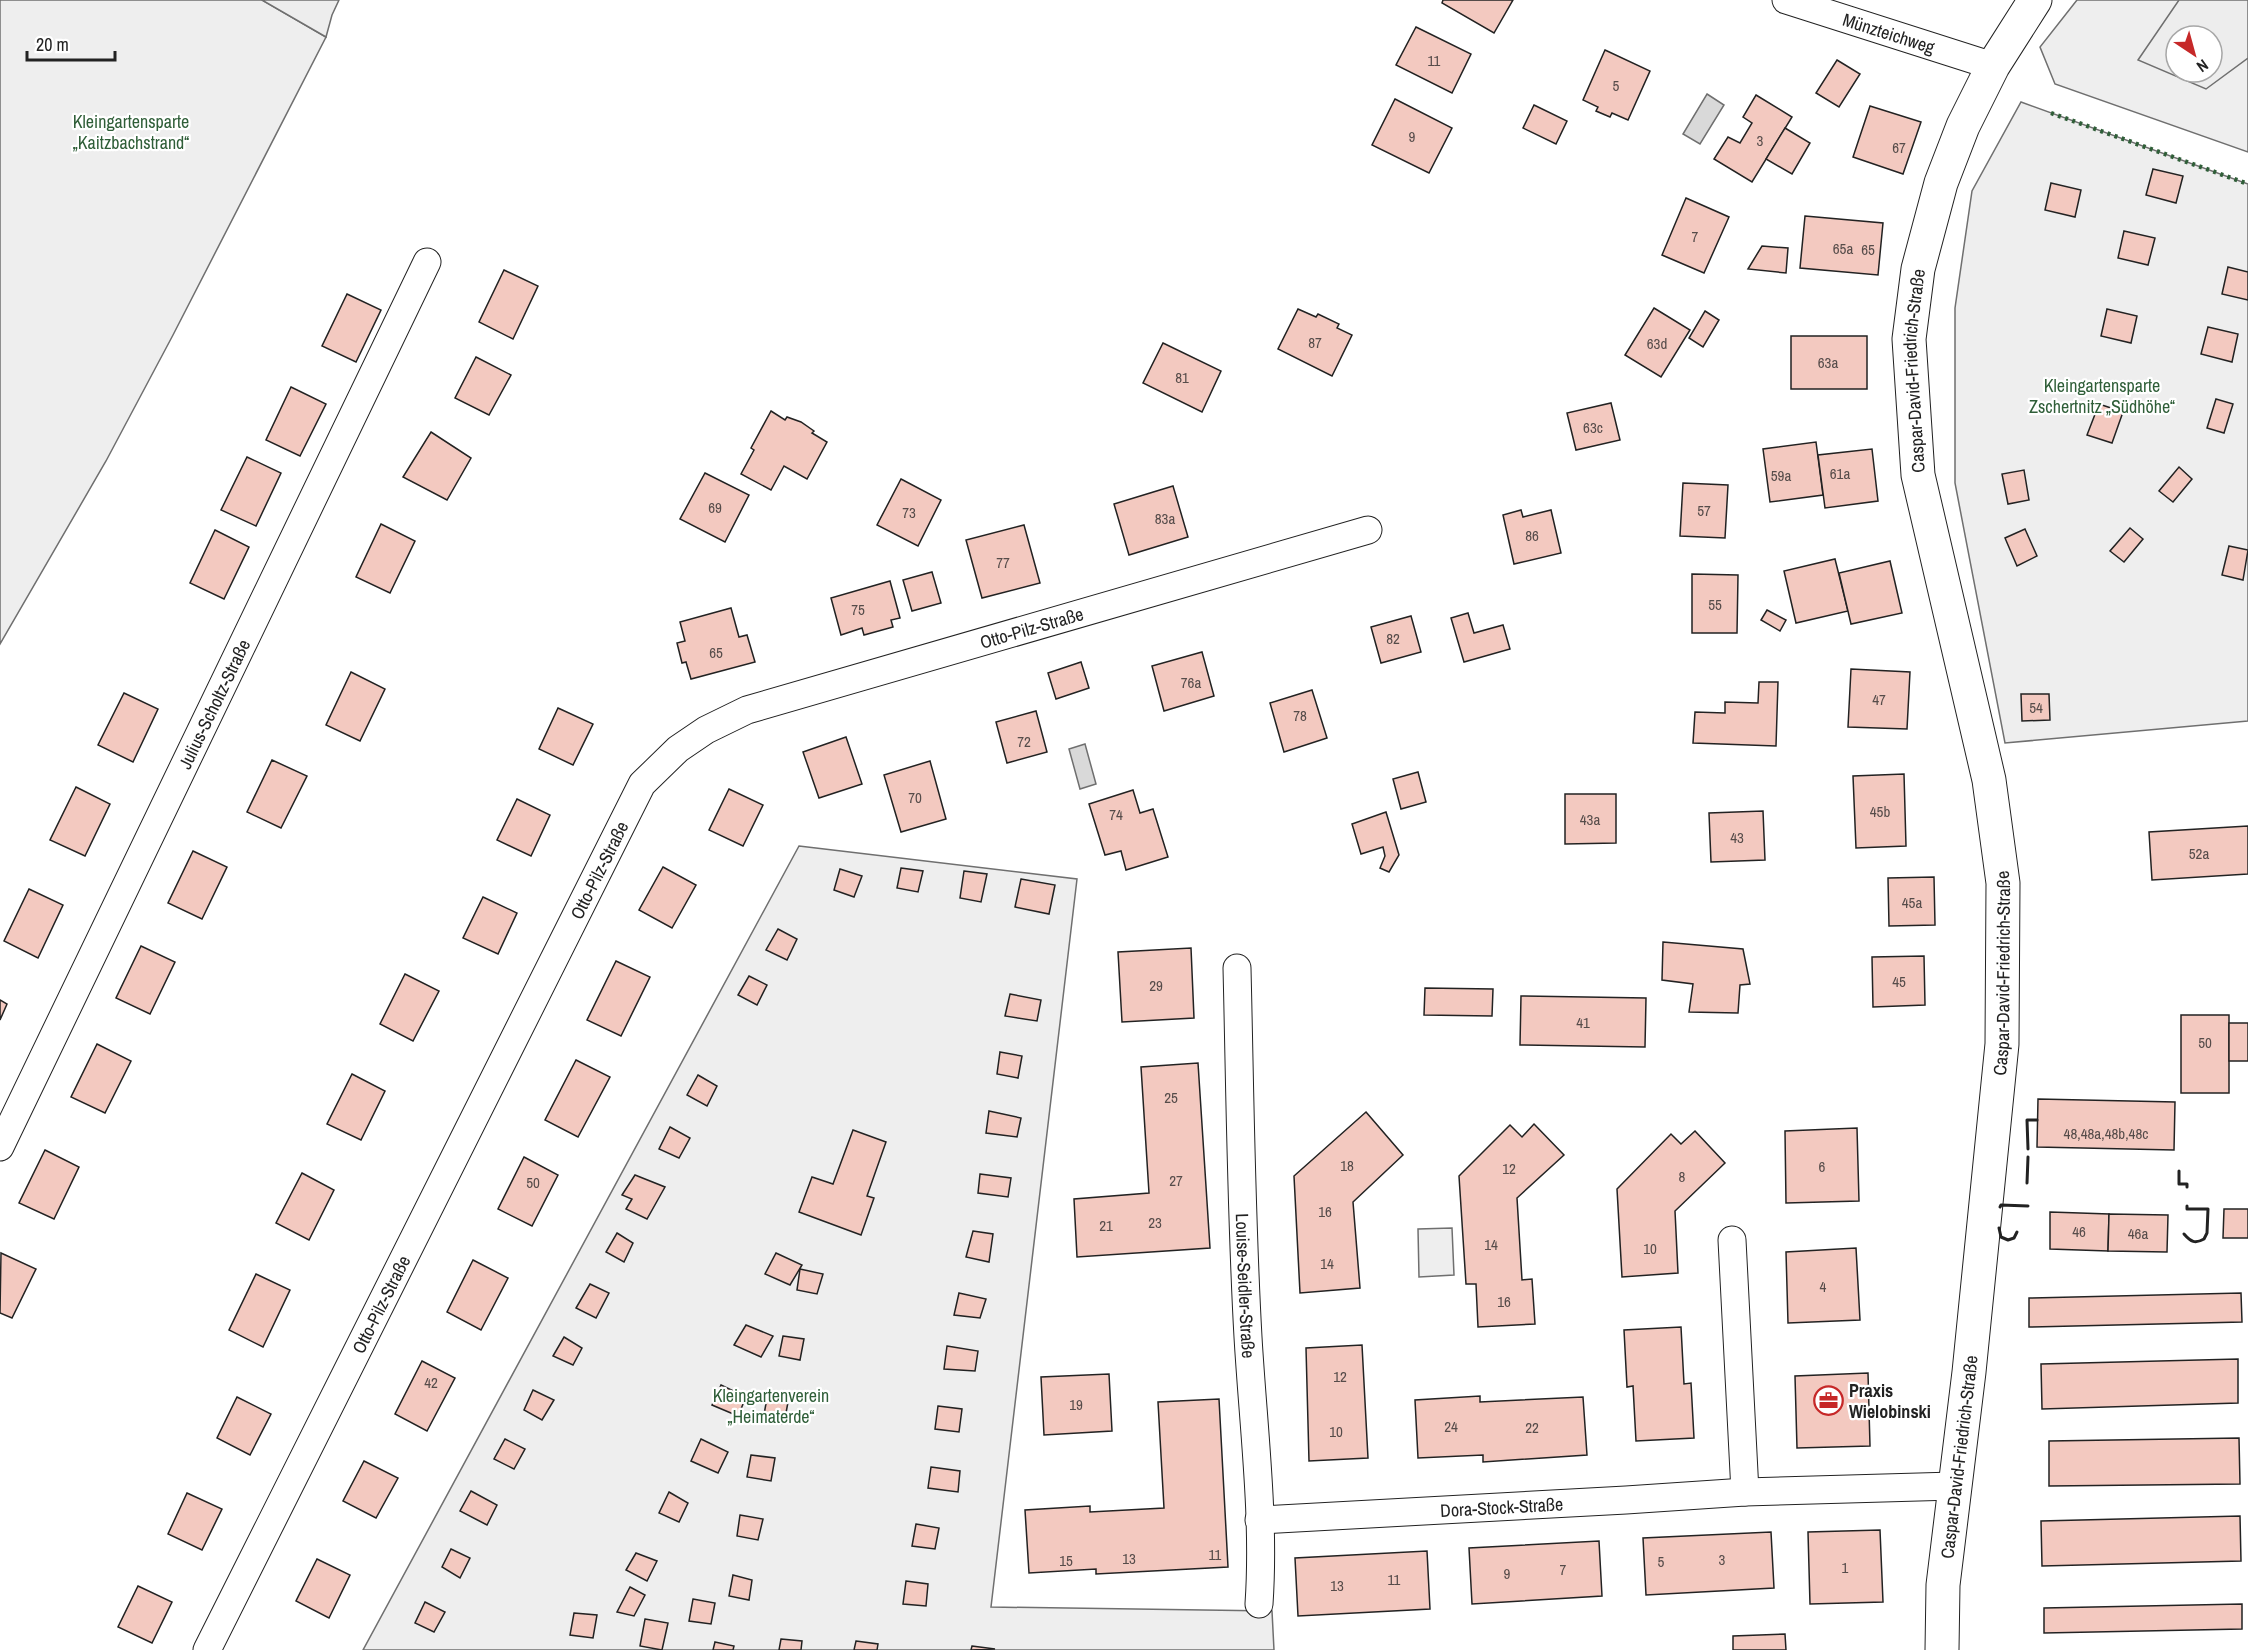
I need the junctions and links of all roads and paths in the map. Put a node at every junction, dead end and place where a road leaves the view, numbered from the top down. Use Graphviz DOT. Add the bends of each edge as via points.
graph roads {
  1 [pos="1786,0"];
  2 [pos="2035,0"];
  3 [pos="1993,66"];
  4 [pos="427,262"];
  5 [pos="1368,531"];
  6 [pos="1237,968"];
  7 [pos="0,1147"];
  8 [pos="1732,1240"];
  9 [pos="1954,1486"];
  10 [pos="1745,1492"];
  11 [pos="1259,1520"];
  12 [pos="1259,1604"];
  13 [pos="207,1650"];
  14 [pos="1942,1650"];
  1 -- 3 [label="street, Münzteichweg"];
  2 -- 3 [label="street, Caspar-David-Friedrich-Straße"];
  3 -- 9 [label="street, Caspar-David-Friedrich-Straße" via="1963,126 1941,183 1918,269 1909,339 1918,476 1989,780 2003,884 2002,1044"];
  4 -- 7 [label="street, Julius-Scholtz-Straße"];
  5 -- 13 [label="street, Otto-Pilz-Straße" via="747,711 706,730 678,749 642,784"];
  6 -- 11 [label="street, Louise-Seidler-Straße" via="1245,1258"];
  8 -- 10 [label="street"];
  9 -- 10 [label="street, Dora-Stock-Straße"];
  9 -- 14 [label="street, Caspar-David-Friedrich-Straße" via="1943,1585"];
  10 -- 11 [label="street, Dora-Stock-Straße"];
  11 -- 12 [label="street, Louise-Seidler-Straße"];
}
